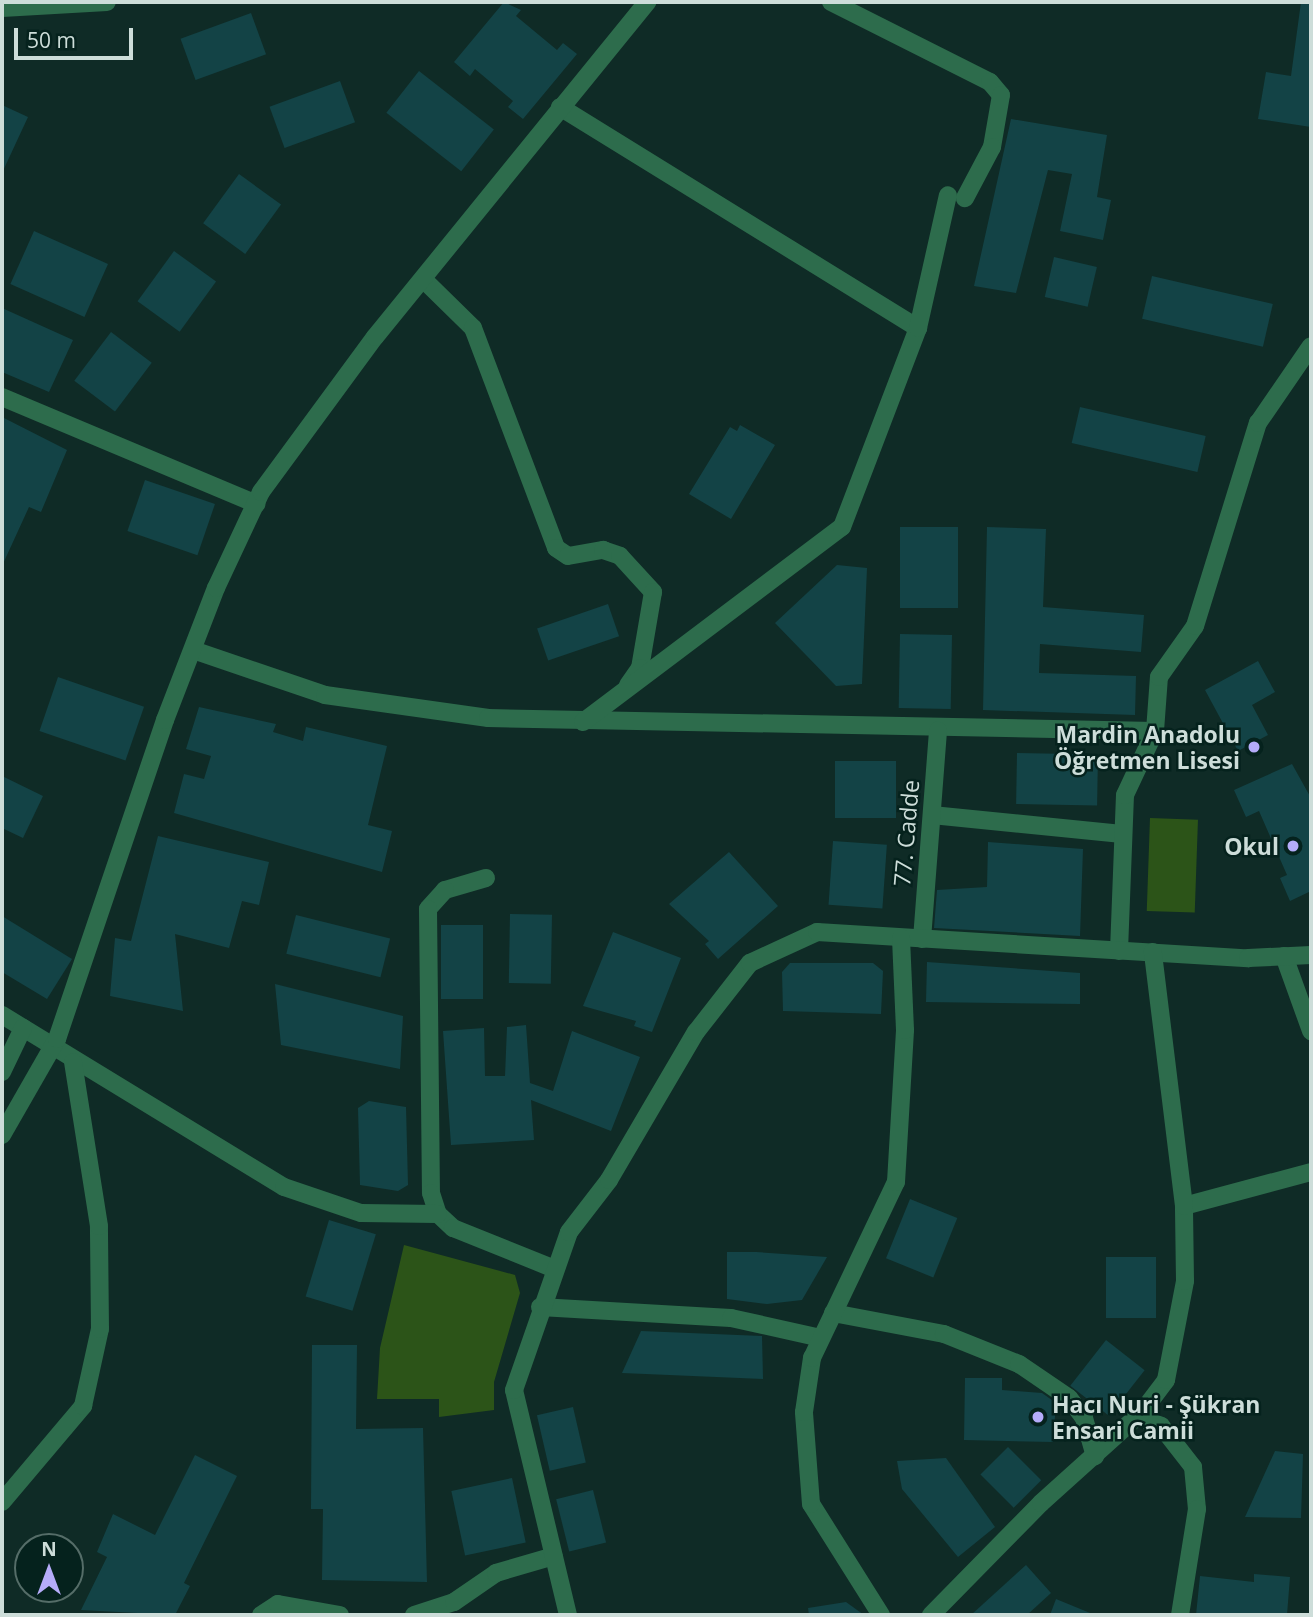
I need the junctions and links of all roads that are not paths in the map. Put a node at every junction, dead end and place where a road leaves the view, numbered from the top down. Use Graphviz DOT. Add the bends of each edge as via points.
graph roads {
  1 [pos="107,2"];
  2 [pos="647,2"];
  3 [pos="831,2"];
  4 [pos="2,8"];
  5 [pos="560,107"];
  6 [pos="423,279"];
  7 [pos="918,328"];
  8 [pos="1311,346"];
  9 [pos="2,397"];
  10 [pos="256,504"];
  11 [pos="193,650"];
  12 [pos="621,694"];
  13 [pos="583,722"];
  14 [pos="1155,730"];
  15 [pos="939,731"];
  16 [pos="932,815"];
  17 [pos="1122,834"];
  18 [pos="486,878"];
  19 [pos="901,938"];
  20 [pos="922,939"];
  21 [pos="1119,951"];
  22 [pos="1153,953"];
  23 [pos="1311,955"];
  24 [pos="1284,956"];
  25 [pos="2,1015"];
  26 [pos="23,1028"];
  27 [pos="1311,1031"];
  28 [pos="52,1048"];
  29 [pos="73,1062"];
  30 [pos="2,1072"];
  31 [pos="2,1135"];
  32 [pos="1311,1172"];
  33 [pos="1184,1206"];
  34 [pos="438,1214"];
  35 [pos="555,1269"];
  36 [pos="540,1307"];
  37 [pos="833,1313"];
  38 [pos="821,1338"];
  39 [pos="1138,1417"];
  40 [pos="1096,1456"];
  41 [pos="2,1502"];
  42 [pos="554,1556"];
  43 [pos="261,1615"];
  44 [pos="340,1615"];
  45 [pos="414,1615"];
  46 [pos="568,1615"];
  47 [pos="881,1615"];
  48 [pos="931,1615"];
  49 [pos="1180,1615"];
  1 -- 4 [label="street"];
  2 -- 5 [label="street"];
  3 -- 7 [label="street" via="990,82 1001,95 992,147 956,196"];
  5 -- 6 [label="street"];
  5 -- 7 [label="street"];
  6 -- 10 [label="street"];
  6 -- 12 [label="street" via="473,328 556,548 568,556 603,550 620,556 653,592 640,668"];
  7 -- 12 [label="street" via="842,527"];
  8 -- 14 [label="street" via="1258,423 1195,626 1159,677"];
  9 -- 10 [label="street"];
  10 -- 11 [label="street"];
  11 -- 13 [label="street" via="325,695 488,718"];
  11 -- 28 [label="street" via="115,860 92,950"];
  12 -- 13 [label="street"];
  13 -- 15 [label="street" via="887,724"];
  14 -- 15 [label="street"];
  14 -- 17 [label="street" via="1125,795"];
  15 -- 16 [label="street, 77. Cadde"];
  16 -- 17 [label="street"];
  16 -- 20 [label="street, 77. Cadde"];
  17 -- 21 [label="street"];
  18 -- 34 [label="street" via="446,890 428,909 431,1193"];
  19 -- 20 [label="street"];
  19 -- 35 [label="street" via="817,932 750,963 696,1032 609,1180 569,1232"];
  19 -- 37 [label="street" via="905,1030 896,1182"];
  20 -- 21 [label="street"];
  21 -- 22 [label="street"];
  22 -- 24 [label="street"];
  22 -- 33 [label="street"];
  23 -- 24 [label="street"];
  24 -- 27 [label="street"];
  25 -- 26 [label="street"];
  26 -- 28 [label="street"];
  26 -- 30 [label="street"];
  28 -- 29 [label="street"];
  28 -- 31 [label="street"];
  29 -- 34 [label="street" via="284,1187 361,1213"];
  29 -- 41 [label="street" via="99,1226 100,1329 83,1406"];
  32 -- 33 [label="street"];
  33 -- 39 [label="street" via="1185,1280 1166,1380"];
  34 -- 35 [label="street" via="453,1228"];
  35 -- 36 [label="street"];
  36 -- 38 [label="street" via="731,1318"];
  36 -- 42 [label="street" via="514,1390"];
  37 -- 38 [label="street"];
  37 -- 40 [label="street" via="944,1334 1018,1364 1069,1398 1084,1418"];
  38 -- 47 [label="street" via="803,1412 806,1482 811,1503"];
  39 -- 40 [label="street"];
  39 -- 49 [label="street" via="1161,1426 1194,1467 1198,1509"];
  40 -- 48 [label="street"];
  42 -- 45 [label="street" via="496,1573 454,1602"];
  42 -- 46 [label="street"];
  43 -- 44 [label="street" via="278,1604"];
}
